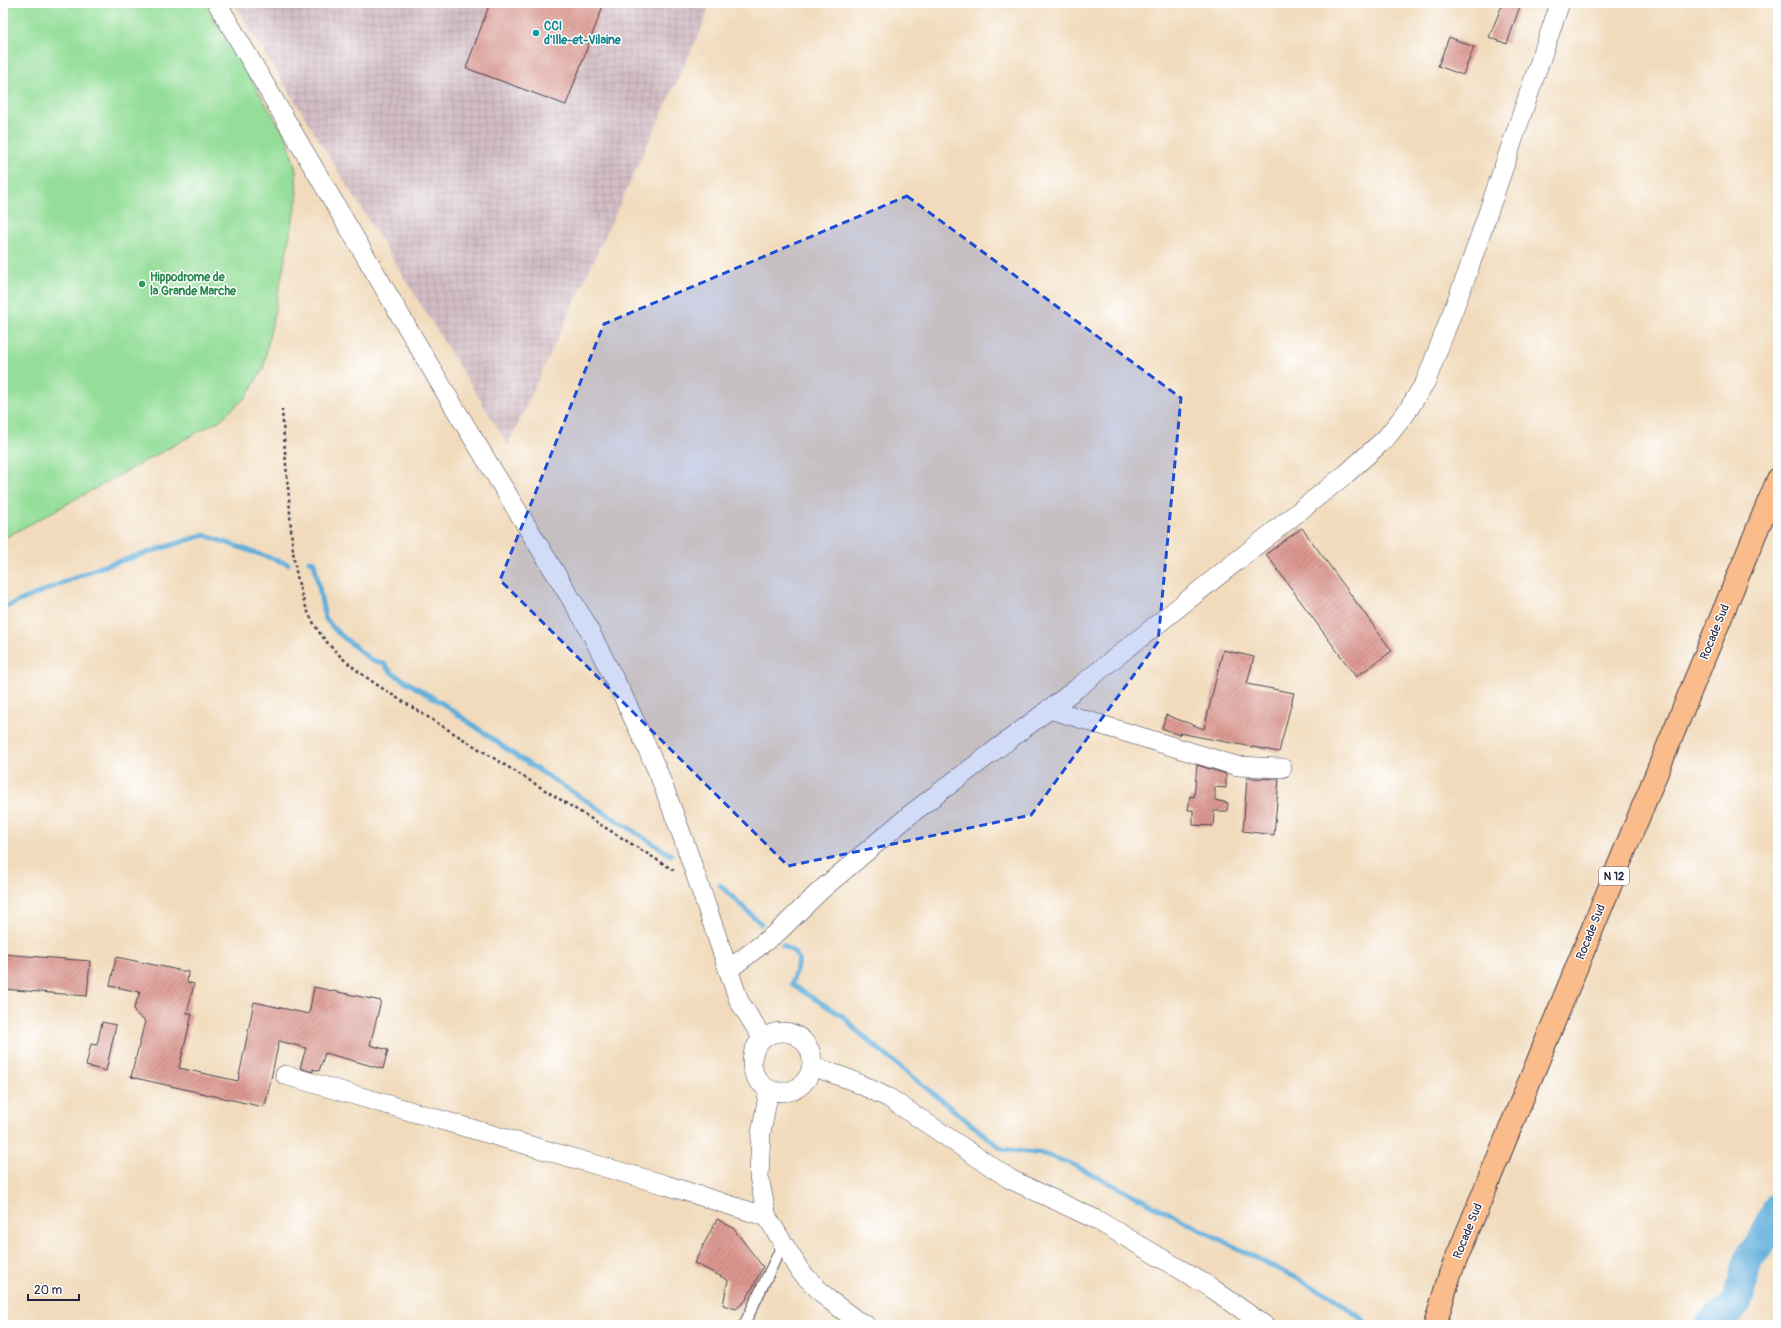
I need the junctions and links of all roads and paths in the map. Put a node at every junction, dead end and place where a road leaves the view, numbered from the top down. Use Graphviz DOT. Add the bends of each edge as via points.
graph roads {
  1 [pos="217,3"];
  2 [pos="1560,3"];
  3 [pos="282,409"];
  4 [pos="1778,479"];
  5 [pos="1048,709"];
  6 [pos="1282,768"];
  7 [pos="699,886"];
  8 [pos="728,970"];
  9 [pos="763,1039"];
  10 [pos="812,1066"];
  11 [pos="285,1075"];
  12 [pos="769,1090"];
  13 [pos="768,1217"];
  14 [pos="784,1245"];
  15 [pos="1450,1274"];
  16 [pos="744,1325"];
  17 [pos="866,1325"];
  18 [pos="1264,1325"];
  19 [pos="1423,1325"];
  20 [pos="1435,1325"];
  1 -- 7 [label="street" via="451,402 584,620 658,772"];
  2 -- 5 [label="street" via="1467,274 1426,380 1406,414 1386,438 1346,474"];
  3 -- 7 [label="path" via="291,528 299,585 307,611 323,637 354,669 394,696"];
  4 -- 15 [label="main road, Rocade Sud / N 12"];
  5 -- 6 [label="street" via="1237,766"];
  5 -- 8 [label="street" via="912,813 821,890 779,931"];
  7 -- 8 [label="street"];
  8 -- 9 [label="street" via="739,1002"];
  9 -- 10 [label="street" via="779,1032 799,1037 811,1055"];
  9 -- 12 [label="street" via="756,1047 752,1063 756,1077"];
  10 -- 12 [label="street" via="808,1078 801,1086 788,1092"];
  10 -- 18 [label="street" via="851,1080 889,1098 1010,1179 1096,1220 1210,1287"];
  11 -- 13 [label="street"];
  12 -- 13 [label="street" via="761,1133 759,1176"];
  13 -- 14 [label="street"];
  14 -- 16 [label="lane"];
  14 -- 17 [label="street" via="801,1272 828,1299"];
  15 -- 19 [label="main road, Rocade Sud / N 12"];
  15 -- 20 [label="main road, Rocade Sud / N 12"];
}
